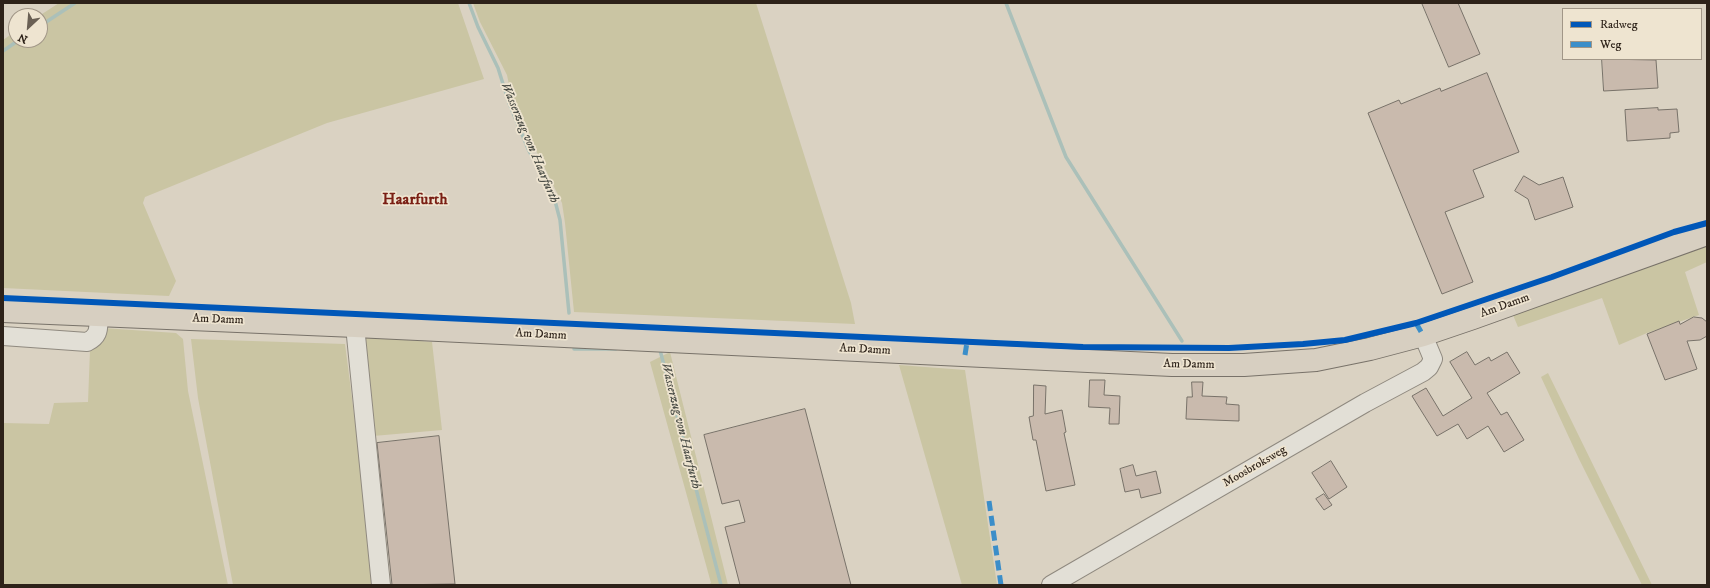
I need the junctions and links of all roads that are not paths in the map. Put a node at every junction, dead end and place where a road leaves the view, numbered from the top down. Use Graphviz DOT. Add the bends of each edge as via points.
graph roads {
  1 [pos="1707,234"];
  2 [pos="3,311"];
  3 [pos="99,316"];
  4 [pos="355,326"];
  5 [pos="1423,335"];
  6 [pos="3,336"];
  7 [pos="381,585"];
  8 [pos="1050,585"];
  1 -- 5 [label="main road, Am Damm"];
  2 -- 3 [label="main road, Am Damm"];
  3 -- 4 [label="main road, Am Damm"];
  3 -- 6 [label="street" via="98,333 94,339 87,342"];
  4 -- 5 [label="main road, Am Damm" via="1172,365 1244,365 1316,360"];
  4 -- 7 [label="street"];
  5 -- 8 [label="street, Moosbroksweg" via="1433,359 1423,372"];
}
